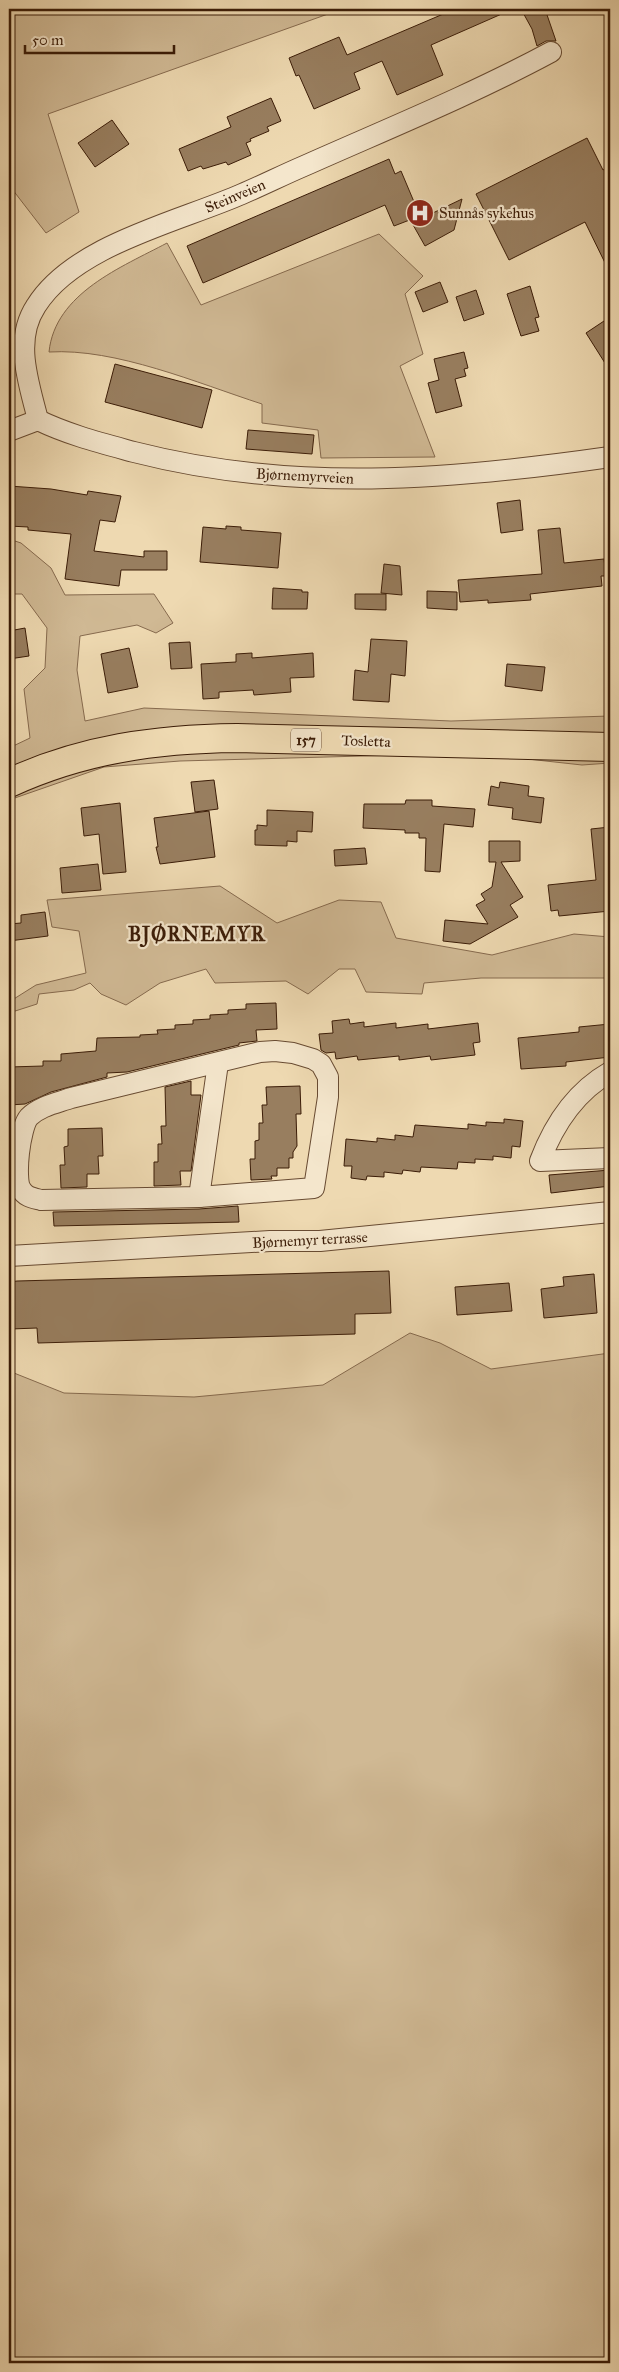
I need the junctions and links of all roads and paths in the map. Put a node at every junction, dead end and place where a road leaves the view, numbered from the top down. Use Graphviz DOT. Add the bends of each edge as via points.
graph roads {
  1 [pos="551,52"];
  2 [pos="38,420"];
  3 [pos="9,431"];
  4 [pos="610,457"];
  5 [pos="610,747"];
  6 [pos="9,783"];
  7 [pos="218,1063"];
  8 [pos="610,1072"];
  9 [pos="610,1158"];
  10 [pos="199,1197"];
  11 [pos="610,1212"];
  12 [pos="9,1256"];
  1 -- 2 [label="street, Steinveien" via="499,80 242,194 107,248 72,269 49,289 29,319 24,366"];
  2 -- 3 [label="street"];
  2 -- 4 [label="street, Bjørnemyrveien" via="83,438 179,463 230,471 325,478 391,480 457,476"];
  5 -- 6 [label="main road, Tosletta / 157" via="236,738 175,740 91,754"];
  7 -- 10 [label="street"];
  7 -- 10 [label="street" via="260,1052 305,1056 325,1070 328,1097 314,1188"];
  7 -- 10 [label="street" via="41,1108 27,1119 21,1136 18,1184 27,1196 41,1200"];
  8 -- 9 [label="street" via="587,1087 574,1101 548,1139 540,1161"];
  11 -- 12 [label="street, Bjørnemyr terrasse" via="320,1241"];
}
